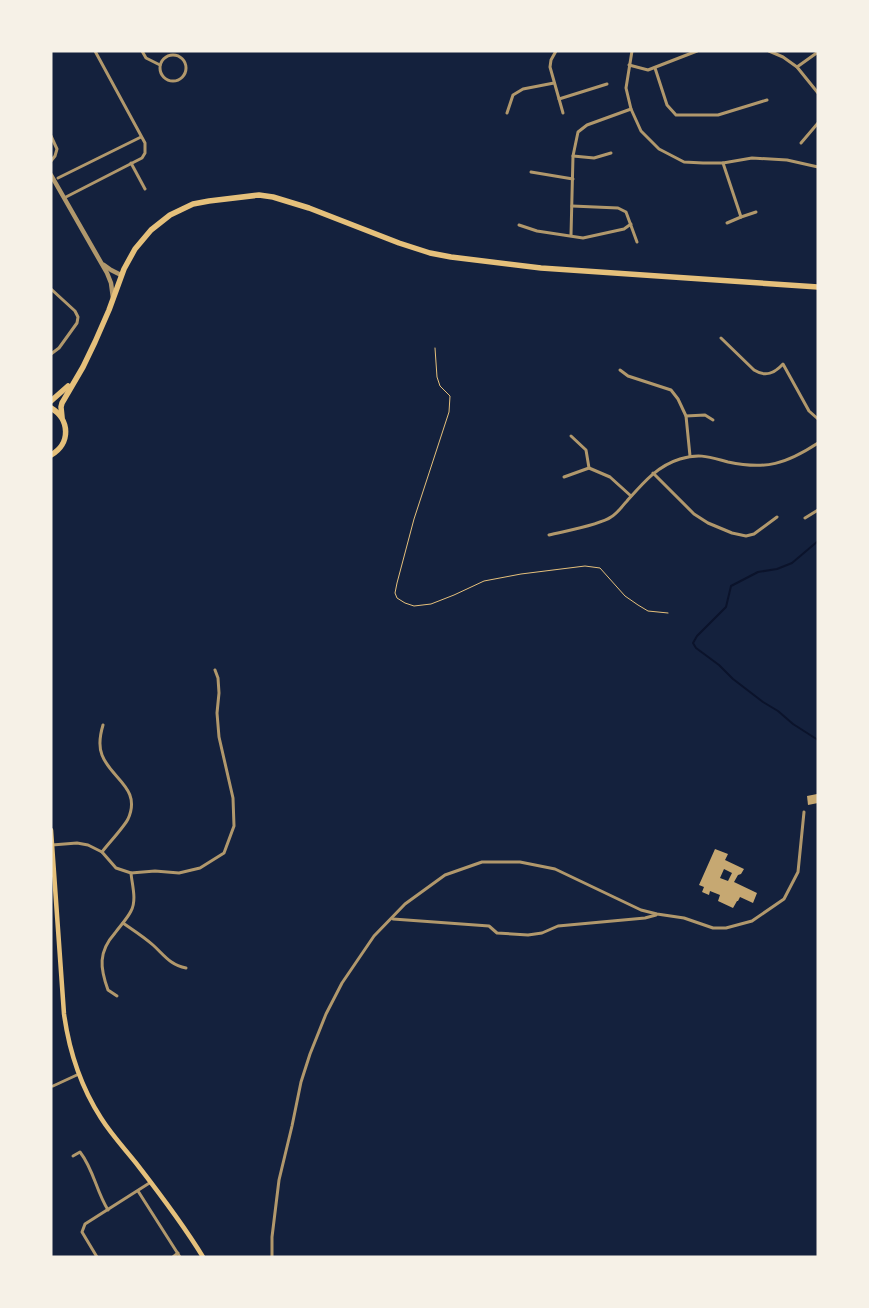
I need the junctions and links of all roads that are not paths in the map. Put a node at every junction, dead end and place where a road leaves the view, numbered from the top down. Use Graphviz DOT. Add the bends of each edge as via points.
graph roads {
  1 [pos="95,51"];
  2 [pos="142,51"];
  3 [pos="556,51"];
  4 [pos="632,51"];
  5 [pos="697,51"];
  6 [pos="768,51"];
  7 [pos="818,52"];
  8 [pos="686,53"];
  9 [pos="160,65"];
  10 [pos="629,65"];
  11 [pos="797,67"];
  12 [pos="655,68"];
  13 [pos="554,83"];
  14 [pos="607,84"];
  15 [pos="818,94"];
  16 [pos="559,99"];
  17 [pos="766,100"];
  18 [pos="631,109"];
  19 [pos="507,113"];
  20 [pos="563,113"];
  21 [pos="818,123"];
  22 [pos="51,136"];
  23 [pos="140,137"];
  24 [pos="801,143"];
  25 [pos="611,153"];
  26 [pos="573,156"];
  27 [pos="51,160"];
  28 [pos="131,163"];
  29 [pos="723,163"];
  30 [pos="818,167"];
  31 [pos="531,172"];
  32 [pos="51,175"];
  33 [pos="58,178"];
  34 [pos="573,179"];
  35 [pos="145,189"];
  36 [pos="64,198"];
  37 [pos="572,206"];
  38 [pos="756,212"];
  39 [pos="741,218"];
  40 [pos="727,223"];
  41 [pos="631,224"];
  42 [pos="519,225"];
  43 [pos="571,236"];
  44 [pos="638,242"];
  45 [pos="102,262"];
  46 [pos="121,276"];
  47 [pos="818,287"];
  48 [pos="51,289"];
  49 [pos="113,300"];
  50 [pos="721,338"];
  51 [pos="51,354"];
  52 [pos="620,370"];
  53 [pos="75,380"];
  54 [pos="51,401"];
  55 [pos="51,408"];
  56 [pos="686,416"];
  57 [pos="62,417"];
  58 [pos="818,419"];
  59 [pos="713,420"];
  60 [pos="571,436"];
  61 [pos="818,443"];
  62 [pos="51,454"];
  63 [pos="690,456"];
  64 [pos="589,468"];
  65 [pos="653,473"];
  66 [pos="564,477"];
  67 [pos="631,496"];
  68 [pos="818,510"];
  69 [pos="777,517"];
  70 [pos="805,518"];
  71 [pos="550,535"];
  72 [pos="215,670"];
  73 [pos="103,725"];
  74 [pos="804,812"];
  75 [pos="51,830"];
  76 [pos="52,844"];
  77 [pos="102,852"];
  78 [pos="131,873"];
  79 [pos="656,914"];
  80 [pos="392,919"];
  81 [pos="123,923"];
  82 [pos="186,968"];
  83 [pos="117,996"];
  84 [pos="79,1074"];
  85 [pos="53,1086"];
  86 [pos="77,1148"];
  87 [pos="80,1152"];
  88 [pos="73,1156"];
  89 [pos="151,1182"];
  90 [pos="138,1190"];
  91 [pos="108,1210"];
  92 [pos="179,1255"];
  93 [pos="97,1257"];
  94 [pos="172,1257"];
  95 [pos="202,1257"];
  96 [pos="272,1257"];
  1 -- 23 [label="street"];
  2 -- 9 [label="street" via="146,58"];
  3 -- 13 [label="street" via="550,68"];
  4 -- 10 [label="street"];
  5 -- 8 [label="street"];
  6 -- 11 [label="street"];
  7 -- 11 [label="street"];
  8 -- 12 [label="street"];
  9 -- 9 [label="street" via="166,57 177,55 185,62 186,70 181,78 168,80"];
  10 -- 12 [label="street" via="648,70"];
  10 -- 18 [label="street" via="626,88"];
  11 -- 15 [label="street"];
  12 -- 17 [label="street" via="667,105 676,115 718,115"];
  13 -- 16 [label="street"];
  13 -- 19 [label="street" via="523,89 514,95"];
  14 -- 16 [label="street"];
  16 -- 20 [label="street"];
  18 -- 26 [label="street" via="587,125 578,132"];
  18 -- 29 [label="street" via="641,131 659,149 684,162"];
  21 -- 24 [label="street"];
  22 -- 27 [label="street" via="57,149"];
  23 -- 28 [label="street" via="145,153"];
  23 -- 33 [label="street"];
  25 -- 26 [label="street" via="594,158"];
  26 -- 34 [label="street"];
  28 -- 35 [label="street"];
  28 -- 36 [label="street"];
  29 -- 30 [label="street" via="752,158 787,160"];
  29 -- 39 [label="street"];
  31 -- 34 [label="street"];
  32 -- 36 [label="street"];
  34 -- 37 [label="street"];
  36 -- 45 [label="street"];
  37 -- 41 [label="street" via="618,208 626,212"];
  37 -- 43 [label="street"];
  38 -- 39 [label="street"];
  39 -- 40 [label="street"];
  41 -- 43 [label="street" via="624,229 583,238"];
  41 -- 44 [label="street"];
  42 -- 43 [label="street"];
  45 -- 46 [label="street"];
  45 -- 49 [label="street" via="111,283"];
  46 -- 47 [label="highway" via="136,248 170,215 199,202 258,195 274,196 399,243 451,257 541,268"];
  46 -- 49 [label="highway"];
  48 -- 51 [label="street" via="78,320 59,348"];
  49 -- 53 [label="highway"];
  50 -- 58 [label="street" via="758,373 766,374 783,364 809,411"];
  52 -- 56 [label="street" via="628,376 671,390"];
  53 -- 54 [label="highway"];
  53 -- 57 [label="highway" via="62,402"];
  55 -- 57 [label="highway"];
  56 -- 59 [label="street" via="705,415"];
  56 -- 63 [label="street"];
  57 -- 62 [label="highway" via="65,440"];
  60 -- 64 [label="street" via="586,450"];
  61 -- 63 [label="street" via="780,464 751,466 707,456"];
  63 -- 65 [label="street" via="668,463"];
  64 -- 66 [label="street"];
  64 -- 67 [label="street" via="610,477"];
  65 -- 67 [label="street"];
  65 -- 69 [label="street" via="694,514 732,533 754,534"];
  67 -- 71 [label="street" via="610,518"];
  68 -- 70 [label="street"];
  72 -- 78 [label="street" via="220,693 217,712 219,737 233,798 234,826 224,853 200,868 179,873"];
  73 -- 77 [label="street" via="99,738 101,755 124,784 131,808 128,820"];
  74 -- 79 [label="street" via="798,872 784,898 763,914 752,921 713,928 684,918"];
  75 -- 76 [label="main road"];
  76 -- 77 [label="street" via="76,843"];
  76 -- 84 [label="main road" via="64,1014"];
  77 -- 78 [label="street" via="116,868"];
  78 -- 81 [label="street" via="134,899 132,910"];
  79 -- 80 [label="street" via="645,918 558,926 528,935 497,933 489,926"];
  79 -- 80 [label="street" via="554,869 520,862 482,862 445,875 405,904"];
  80 -- 96 [label="street" via="374,936 342,983 310,1054 279,1180"];
  81 -- 82 [label="street" via="177,966"];
  81 -- 83 [label="street" via="109,939 101,962 108,990"];
  84 -- 85 [label="street"];
  84 -- 89 [label="main road" via="109,1131"];
  86 -- 87 [label="street"];
  87 -- 88 [label="street"];
  87 -- 91 [label="street" via="91,1169"];
  89 -- 90 [label="street"];
  89 -- 95 [label="main road"];
  90 -- 91 [label="street"];
  90 -- 92 [label="street"];
  91 -- 93 [label="street" via="85,1224 82,1232"];
  92 -- 94 [label="street"];
}
